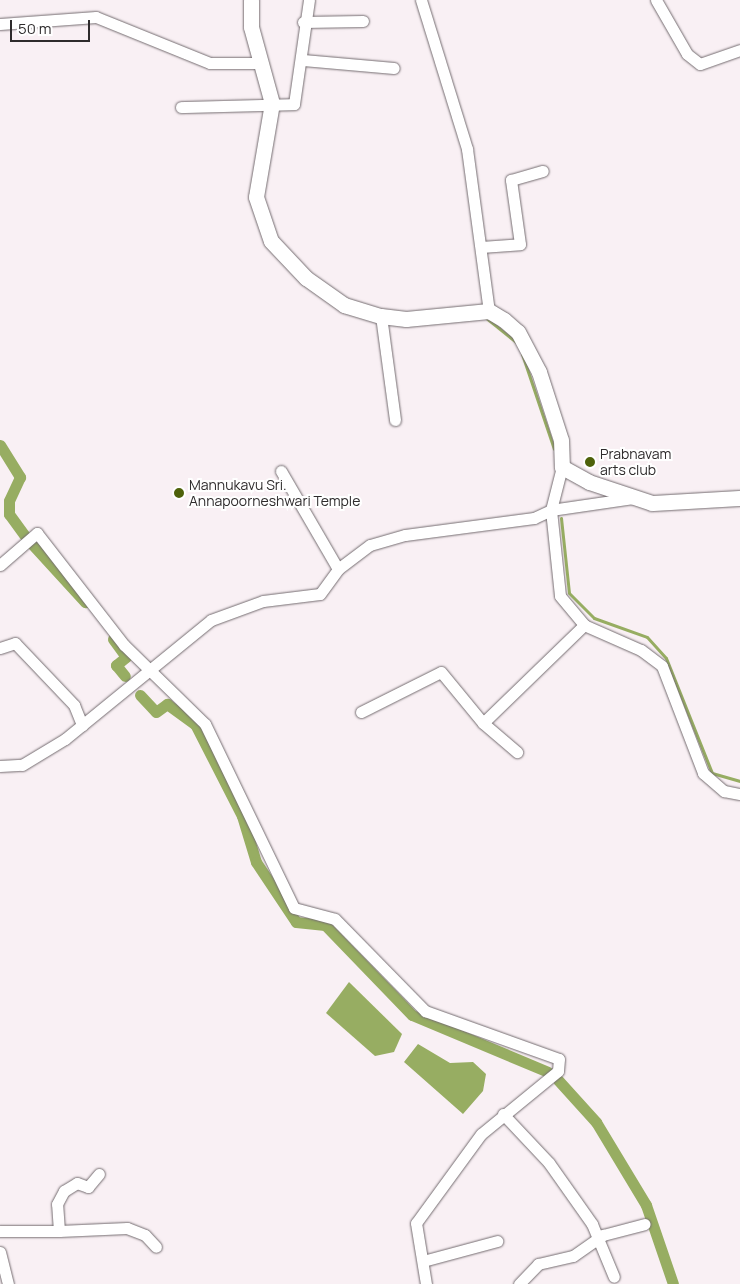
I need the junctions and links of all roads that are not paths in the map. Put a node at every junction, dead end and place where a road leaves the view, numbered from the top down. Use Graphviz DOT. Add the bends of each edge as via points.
graph roads {
  1 [pos="252,0"];
  2 [pos="308,0"];
  3 [pos="421,0"];
  4 [pos="656,0"];
  5 [pos="362,21"];
  6 [pos="303,22"];
  7 [pos="0,24"];
  8 [pos="740,50"];
  9 [pos="303,60"];
  10 [pos="261,63"];
  11 [pos="394,68"];
  12 [pos="272,103"];
  13 [pos="181,108"];
  14 [pos="543,171"];
  15 [pos="481,248"];
  16 [pos="489,311"];
  17 [pos="381,316"];
  18 [pos="395,420"];
  19 [pos="562,467"];
  20 [pos="281,471"];
  21 [pos="633,498"];
  22 [pos="740,498"];
  23 [pos="551,510"];
  24 [pos="0,565"];
  25 [pos="338,569"];
  26 [pos="584,625"];
  27 [pos="0,648"];
  28 [pos="144,674"];
  29 [pos="361,712"];
  30 [pos="483,722"];
  31 [pos="82,725"];
  32 [pos="517,752"];
  33 [pos="0,766"];
  34 [pos="740,794"];
  35 [pos="503,1114"];
  36 [pos="99,1174"];
  37 [pos="645,1224"];
  38 [pos="0,1231"];
  39 [pos="58,1231"];
  40 [pos="599,1240"];
  41 [pos="497,1241"];
  42 [pos="156,1247"];
  43 [pos="0,1252"];
  44 [pos="423,1261"];
  45 [pos="614,1277"];
  46 [pos="8,1284"];
  47 [pos="426,1284"];
  48 [pos="520,1284"];
  1 -- 10 [label="main road" via="252,27"];
  2 -- 6 [label="street"];
  3 -- 15 [label="street" via="467,149"];
  4 -- 8 [label="street" via="686,54 700,64"];
  5 -- 6 [label="street"];
  6 -- 9 [label="street"];
  7 -- 10 [label="street" via="96,16 210,63"];
  9 -- 11 [label="street"];
  9 -- 12 [label="street" via="294,104"];
  10 -- 12 [label="main road"];
  12 -- 13 [label="street"];
  12 -- 17 [label="main road" via="256,197 271,241 306,278 329,294 356,310"];
  14 -- 15 [label="street" via="511,180 520,244"];
  15 -- 16 [label="street"];
  16 -- 17 [label="main road" via="406,320"];
  16 -- 19 [label="main road" via="518,332 539,372 560,440"];
  17 -- 18 [label="street"];
  19 -- 21 [label="main road"];
  19 -- 23 [label="street"];
  20 -- 25 [label="street"];
  21 -- 22 [label="main road" via="652,503"];
  21 -- 23 [label="street"];
  23 -- 25 [label="street" via="477,528 405,535 370,546"];
  23 -- 26 [label="street" via="560,596"];
  24 -- 28 [label="street" via="38,533 59,565 93,600"];
  25 -- 28 [label="street" via="320,594 263,601 211,620"];
  26 -- 30 [label="street"];
  26 -- 34 [label="street" via="641,650 662,666 703,773 724,791"];
  27 -- 31 [label="street" via="15,643 74,705"];
  28 -- 31 [label="street"];
  28 -- 35 [label="street" via="205,724 294,908 336,920 425,1011 559,1059 558,1072"];
  29 -- 30 [label="street" via="441,672"];
  30 -- 32 [label="street"];
  31 -- 33 [label="street" via="22,765"];
  35 -- 40 [label="street" via="550,1163"];
  35 -- 44 [label="street" via="481,1134 416,1223"];
  36 -- 39 [label="street" via="88,1187 77,1183 64,1191 57,1204"];
  37 -- 40 [label="street" via="603,1235"];
  38 -- 39 [label="street"];
  39 -- 42 [label="street" via="128,1228 145,1235"];
  40 -- 45 [label="street"];
  40 -- 48 [label="street" via="573,1256 538,1264"];
  41 -- 44 [label="street"];
  43 -- 46 [label="street"];
  44 -- 47 [label="street"];
}
